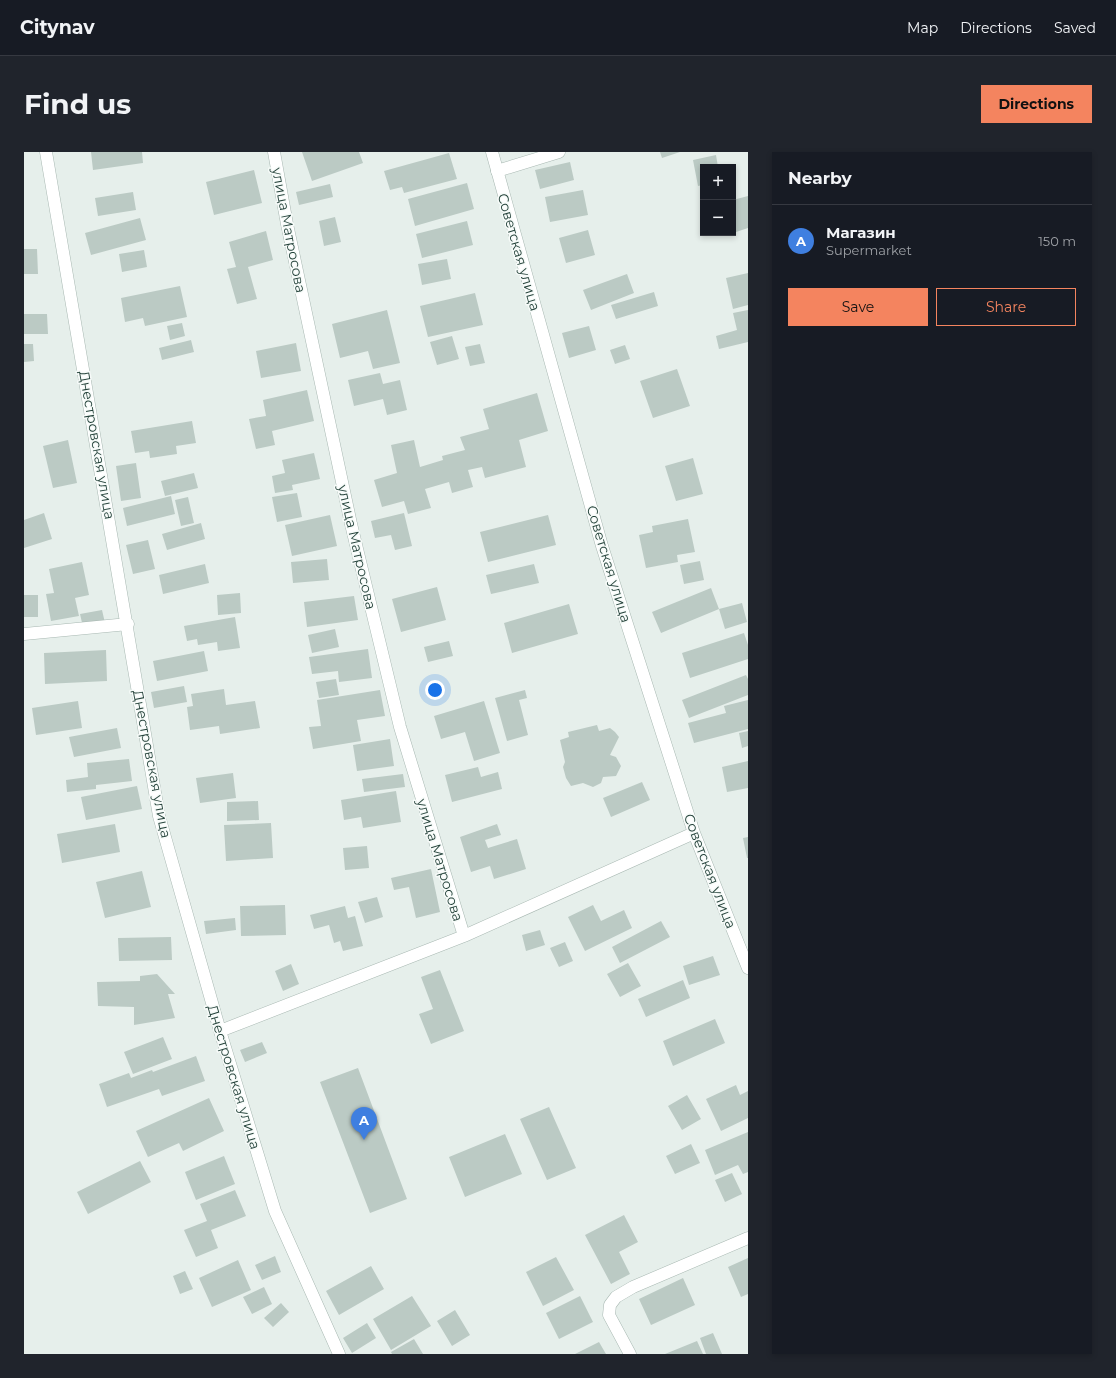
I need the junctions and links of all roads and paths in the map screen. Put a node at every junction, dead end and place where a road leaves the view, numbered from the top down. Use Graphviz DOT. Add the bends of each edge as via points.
graph roads {
  1 [pos="46,152"];
  2 [pos="274,152"];
  3 [pos="492,152"];
  4 [pos="559,152"];
  5 [pos="497,171"];
  6 [pos="128,624"];
  7 [pos="24,634"];
  8 [pos="694,833"];
  9 [pos="464,936"];
  10 [pos="748,968"];
  11 [pos="220,1032"];
  12 [pos="748,1238"];
  13 [pos="339,1354"];
  14 [pos="630,1354"];
  1 -- 6 [label="street, Днестровская улица"];
  2 -- 9 [label="street, улица Матросова" via="351,524 380,645 400,727"];
  3 -- 5 [label="street, Советская улица"];
  4 -- 5 [label="street"];
  5 -- 8 [label="street, Советская улица" via="602,546"];
  6 -- 7 [label="street"];
  6 -- 11 [label="street, Днестровская улица" via="159,816"];
  8 -- 9 [label="street"];
  8 -- 10 [label="street, Советская улица"];
  9 -- 11 [label="street"];
  11 -- 13 [label="street, Днестровская улица" via="275,1211"];
  12 -- 14 [label="street" via="632,1287 616,1297 610,1305 609,1315"];
}
